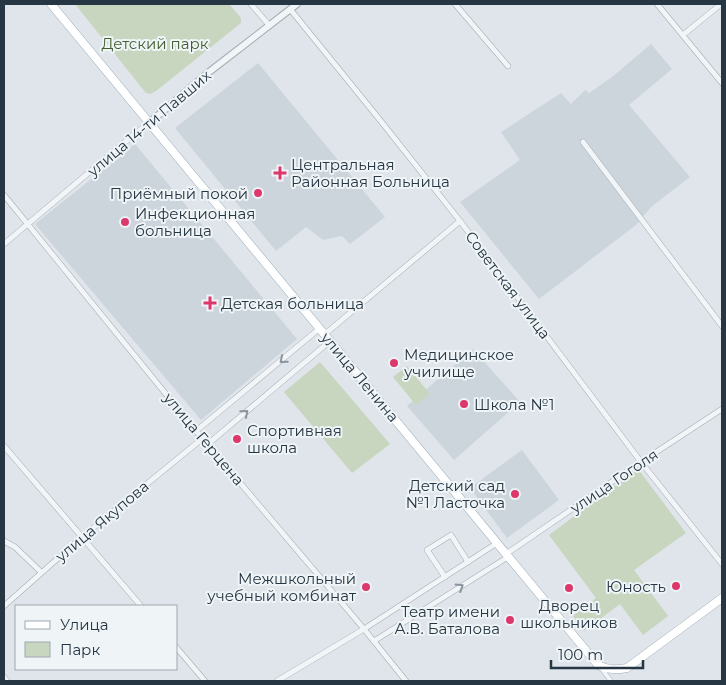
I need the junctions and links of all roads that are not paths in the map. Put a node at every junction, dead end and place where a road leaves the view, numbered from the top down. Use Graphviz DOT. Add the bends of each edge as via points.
graph roads {
  1 [pos="51,4"];
  2 [pos="251,4"];
  3 [pos="297,4"];
  4 [pos="455,4"];
  5 [pos="657,4"];
  6 [pos="721,4"];
  7 [pos="290,9"];
  8 [pos="269,25"];
  9 [pos="683,35"];
  10 [pos="508,66"];
  11 [pos="722,83"];
  12 [pos="149,123"];
  13 [pos="583,142"];
  14 [pos="4,195"];
  15 [pos="460,221"];
  16 [pos="28,224"];
  17 [pos="4,244"];
  18 [pos="722,326"];
  19 [pos="322,331"];
  20 [pos="330,341"];
  21 [pos="722,409"];
  22 [pos="196,431"];
  23 [pos="202,438"];
  24 [pos="208,444"];
  25 [pos="4,446"];
  26 [pos="641,462"];
  27 [pos="82,537"];
  28 [pos="4,542"];
  29 [pos="497,543"];
  30 [pos="507,555"];
  31 [pos="468,562"];
  32 [pos="722,564"];
  33 [pos="41,572"];
  34 [pos="445,577"];
  35 [pos="722,598"];
  36 [pos="140,605"];
  37 [pos="4,606"];
  38 [pos="364,629"];
  39 [pos="374,641"];
  40 [pos="178,649"];
  41 [pos="598,665"];
  42 [pos="4,677"];
  43 [pos="7,681"];
  44 [pos="205,681"];
  45 [pos="277,681"];
  46 [pos="406,681"];
  47 [pos="611,681"];
  1 -- 12 [label="main road, улица Ленина"];
  2 -- 8 [label="street"];
  3 -- 7 [label="street, улица 14-ти Павших"];
  4 -- 10 [label="street"];
  5 -- 9 [label="street"];
  6 -- 9 [label="street"];
  7 -- 8 [label="street, улица 14-ти Павших"];
  7 -- 15 [label="street, Советская улица"];
  8 -- 12 [label="street, улица 14-ти Павших"];
  9 -- 11 [label="street"];
  12 -- 16 [label="street, улица 14-ти Павших"];
  12 -- 19 [label="main road, улица Ленина"];
  13 -- 18 [label="street"];
  14 -- 16 [label="street, улица Герцена"];
  15 -- 19 [label="street"];
  15 -- 26 [label="street, Советская улица"];
  16 -- 17 [label="street, улица 14-ти Павших"];
  16 -- 22 [label="street, улица Герцена"];
  19 -- 20 [label="main road, улица Ленина"];
  19 -- 22 [label="street, one-way"];
  24 -- 20 [label="street, one-way"];
  20 -- 29 [label="main road, улица Ленина"];
  21 -- 26 [label="street, улица Гоголя"];
  22 -- 23 [label="street, улица Герцена"];
  23 -- 24 [label="street, улица Герцена"];
  23 -- 27 [label="street, улица Якупова"];
  24 -- 38 [label="street, улица Герцена"];
  25 -- 27 [label="street"];
  26 -- 30 [label="street, улица Гоголя"];
  26 -- 32 [label="street, Советская улица"];
  27 -- 33 [label="street, улица Якупова"];
  27 -- 36 [label="street"];
  28 -- 33 [label="street" via="15,547"];
  29 -- 30 [label="main road, улица Ленина"];
  29 -- 31 [label="street"];
  39 -- 30 [label="street, улица Гоголя, one-way"];
  30 -- 41 [label="main road, улица Ленина"];
  31 -- 34 [label="street"];
  31 -- 34 [label="street" via="450,535 427,550"];
  33 -- 37 [label="street, улица Якупова"];
  34 -- 38 [label="street"];
  35 -- 41 [label="main road" via="627,668 608,669"];
  38 -- 39 [label="street, улица Герцена"];
  38 -- 45 [label="street"];
  39 -- 46 [label="street, улица Герцена"];
  40 -- 44 [label="street"];
  41 -- 47 [label="street, улица Ленина"];
  42 -- 43 [label="street"];
}
